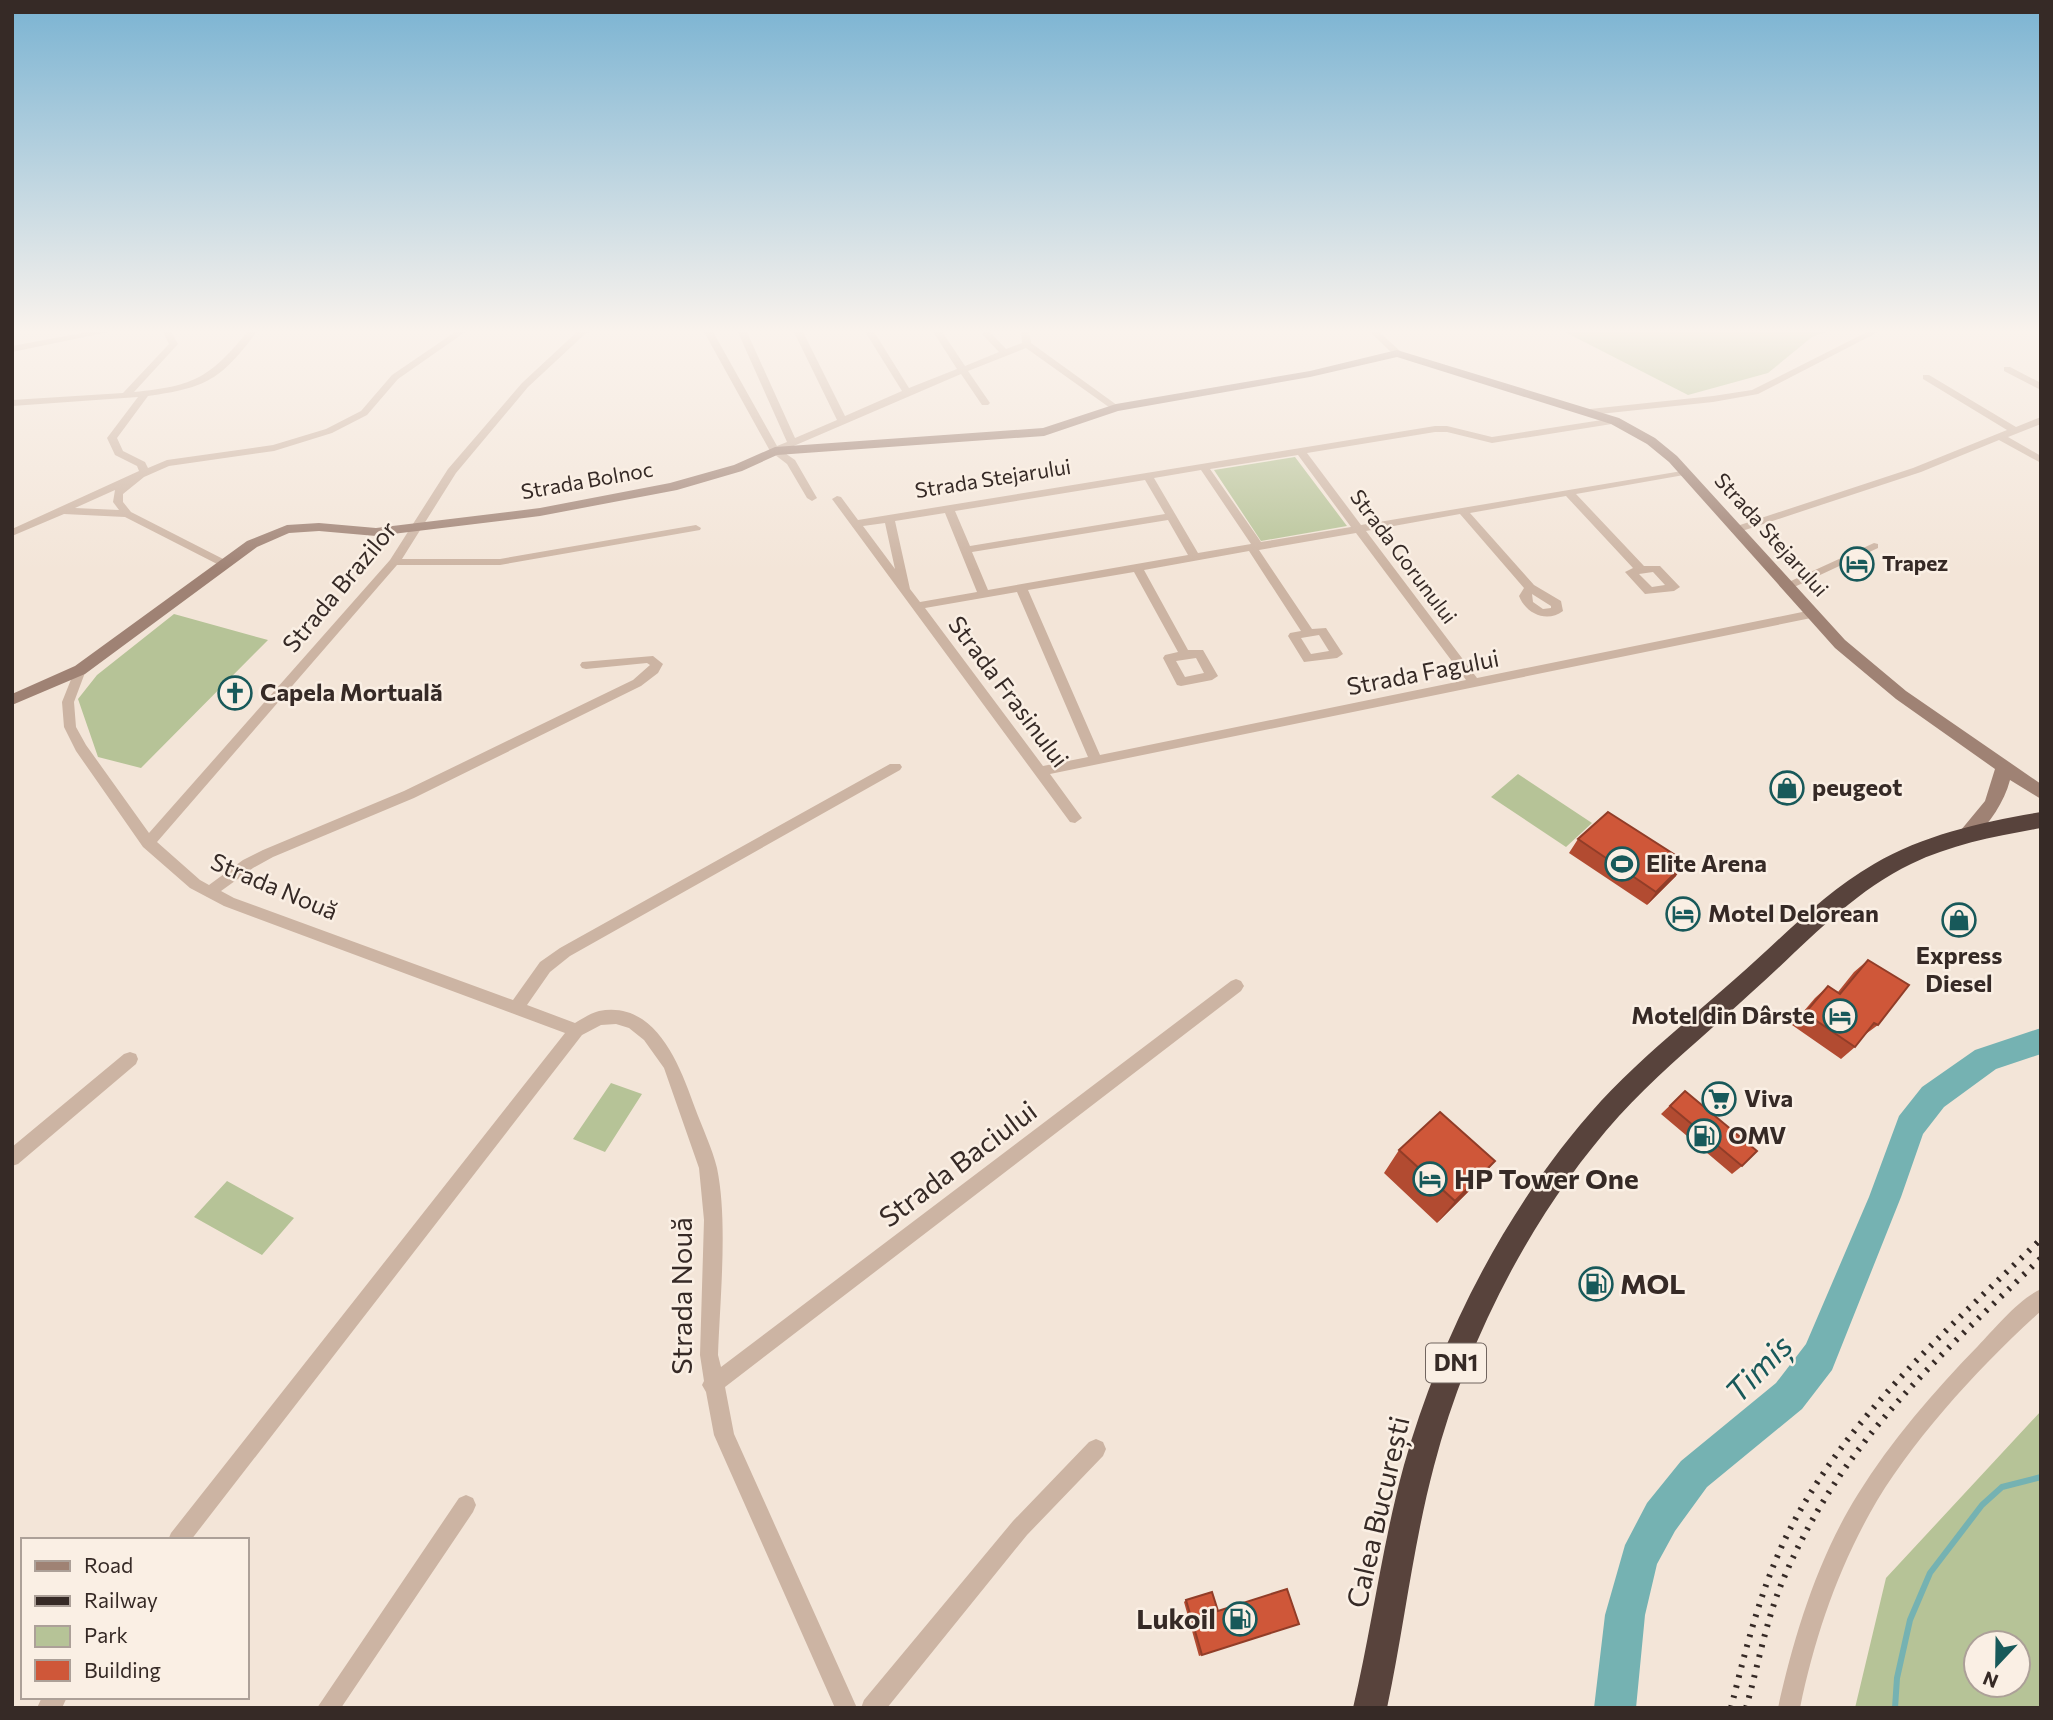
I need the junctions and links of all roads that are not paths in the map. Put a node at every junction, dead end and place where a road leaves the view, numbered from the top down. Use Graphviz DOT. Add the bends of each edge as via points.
graph roads {
  1 [pos="133,410"];
  2 [pos="366,410"];
  3 [pos="504,410"];
  4 [pos="752,410"];
  5 [pos="777,410"];
  6 [pos="838,410"];
  7 [pos="867,410"];
  8 [pos="1109,410"];
  9 [pos="1584,410"];
  10 [pos="1606,410"];
  11 [pos="1981,410"];
  12 [pos="1590,412"];
  13 [pos="843,421"];
  14 [pos="1615,421"];
  15 [pos="2038,424"];
  16 [pos="2014,430"];
  17 [pos="1998,436"];
  18 [pos="792,443"];
  19 [pos="775,451"];
  20 [pos="1301,452"];
  21 [pos="2041,460"];
  22 [pos="1204,467"];
  23 [pos="144,472"];
  24 [pos="1684,472"];
  25 [pos="1148,476"];
  26 [pos="1568,492"];
  27 [pos="812,498"];
  28 [pos="837,499"];
  29 [pos="949,509"];
  30 [pos="1463,510"];
  31 [pos="58,511"];
  32 [pos="127,514"];
  33 [pos="1171,516"];
  34 [pos="888,519"];
  35 [pos="856,524"];
  36 [pos="417,528"];
  37 [pos="696,528"];
  38 [pos="1359,529"];
  39 [pos="1735,530"];
  40 [pos="12,533"];
  41 [pos="1874,546"];
  42 [pos="1255,547"];
  43 [pos="966,550"];
  44 [pos="1195,557"];
  45 [pos="394,562"];
  46 [pos="225,564"];
  47 [pos="1137,567"];
  48 [pos="1641,570"];
  49 [pos="1786,586"];
  50 [pos="1021,587"];
  51 [pos="1530,588"];
  52 [pos="906,593"];
  53 [pos="984,594"];
  54 [pos="916,606"];
  55 [pos="1812,614"];
  56 [pos="1309,633"];
  57 [pos="1185,655"];
  58 [pos="586,665"];
  59 [pos="80,670"];
  60 [pos="1475,684"];
  61 [pos="12,700"];
  62 [pos="1096,760"];
  63 [pos="895,767"];
  64 [pos="2004,767"];
  65 [pos="1043,771"];
  66 [pos="2041,793"];
  67 [pos="1075,818"];
  68 [pos="2041,820"];
  69 [pos="1967,835"];
  70 [pos="148,843"];
  71 [pos="210,892"];
  72 [pos="1236,986"];
  73 [pos="516,1008"];
  74 [pos="576,1030"];
  75 [pos="130,1059"];
  76 [pos="12,1157"];
  77 [pos="2041,1298"];
  78 [pos="712,1385"];
  79 [pos="1096,1449"];
  80 [pos="466,1505"];
  81 [pos="180,1538"];
  82 [pos="1385,1648"];
  83 [pos="328,1708"];
  84 [pos="846,1708"];
  85 [pos="872,1708"];
  86 [pos="1370,1708"];
  87 [pos="1385,1708"];
  88 [pos="1789,1708"];
  1 -- 23 [label="street" via="112,438 119,453 141,464"];
  2 -- 23 [label="street" via="294,444 185,460"];
  3 -- 36 [label="street, Strada Brazilor" via="452,471"];
  4 -- 19 [label="street"];
  5 -- 18 [label="street"];
  6 -- 13 [label="street"];
  7 -- 13 [label="street"];
  8 -- 19 [label="street, Strada Bolnoc" via="1044,432"];
  9 -- 12 [label="street"];
  10 -- 12 [label="street"];
  11 -- 16 [label="street"];
  12 -- 14 [label="street"];
  13 -- 18 [label="street"];
  14 -- 20 [label="street, Strada Stejarului" via="1492,440 1442,429"];
  14 -- 24 [label="street, Strada Stejarului" via="1651,440"];
  15 -- 16 [label="street"];
  16 -- 17 [label="street"];
  17 -- 21 [label="street"];
  17 -- 39 [label="street" via="1917,470"];
  18 -- 19 [label="street"];
  19 -- 27 [label="street" via="791,462"];
  19 -- 36 [label="street, Strada Bolnoc" via="737,468 660,489 540,512"];
  20 -- 22 [label="street, Strada Stejarului"];
  20 -- 38 [label="street, Strada Gorunului"];
  22 -- 25 [label="street, Strada Stejarului"];
  22 -- 42 [label="street"];
  23 -- 31 [label="street"];
  23 -- 32 [label="street" via="118,493 118,502"];
  24 -- 26 [label="street"];
  24 -- 39 [label="street, Strada Stejarului"];
  25 -- 29 [label="street, Strada Stejarului"];
  25 -- 33 [label="street"];
  26 -- 30 [label="street"];
  26 -- 48 [label="street"];
  28 -- 35 [label="street, Strada Frasinului"];
  29 -- 34 [label="street, Strada Stejarului"];
  29 -- 43 [label="street"];
  30 -- 38 [label="street"];
  30 -- 51 [label="street"];
  31 -- 32 [label="street"];
  31 -- 40 [label="street"];
  32 -- 46 [label="street"];
  33 -- 43 [label="street"];
  33 -- 44 [label="street"];
  34 -- 35 [label="street, Strada Stejarului"];
  34 -- 52 [label="street, Strada Frasinului"];
  35 -- 52 [label="street, Strada Frasinului"];
  36 -- 45 [label="street, Strada Brazilor"];
  36 -- 46 [label="street, Strada Bolnoc" via="359,532 300,526 252,544"];
  37 -- 45 [label="street" via="500,562"];
  38 -- 42 [label="street"];
  38 -- 60 [label="street, Strada Gorunului"];
  39 -- 49 [label="street, Strada Stejarului"];
  41 -- 49 [label="street"];
  42 -- 44 [label="street"];
  42 -- 56 [label="street"];
  43 -- 53 [label="street"];
  44 -- 47 [label="street"];
  45 -- 70 [label="street, Strada Brazilor"];
  46 -- 59 [label="street, Strada Bolnoc"];
  47 -- 50 [label="street"];
  47 -- 57 [label="street"];
  49 -- 55 [label="street, Strada Stejarului"];
  50 -- 53 [label="street"];
  50 -- 62 [label="street"];
  52 -- 54 [label="street, Strada Frasinului"];
  53 -- 54 [label="street"];
  54 -- 65 [label="street, Strada Frasinului"];
  55 -- 60 [label="street, Strada Fagului"];
  55 -- 64 [label="street, Strada Stejarului" via="1880,679"];
  58 -- 71 [label="street" via="649,659 657,664 636,683 420,789 266,854"];
  59 -- 61 [label="street, Strada Bolnoc"];
  59 -- 70 [label="street, Strada Nouă" via="68,702 70,727"];
  60 -- 62 [label="street, Strada Fagului"];
  62 -- 65 [label="street, Strada Fagului"];
  63 -- 73 [label="street" via="565,952 545,967"];
  64 -- 66 [label="street, Strada Stejarului"];
  64 -- 69 [label="street" via="1993,804"];
  65 -- 67 [label="street, Strada Frasinului"];
  68 -- 69 [label="highway, Calea București / DN1"];
  69 -- 82 [label="highway, Calea București / DN1" via="1901,859 1856,888 1646,1074 1583,1142 1499,1275 1446,1385 1410,1503"];
  70 -- 71 [label="street, Strada Nouă"];
  71 -- 73 [label="street, Strada Nouă"];
  72 -- 78 [label="street, Strada Baciului"];
  73 -- 74 [label="street, Strada Nouă"];
  74 -- 78 [label="street, Strada Nouă" via="599,1018 634,1022 671,1064 692,1118 708,1168 713,1220"];
  74 -- 81 [label="street"];
  75 -- 76 [label="street"];
  77 -- 88 [label="street" via="2004,1333 1877,1483 1832,1568"];
  78 -- 84 [label="street, Strada Nouă" via="724,1435"];
  79 -- 85 [label="street" via="1020,1528"];
  80 -- 83 [label="street"];
  82 -- 86 [label="highway, Calea București / DN1"];
  82 -- 87 [label="highway"];
}
